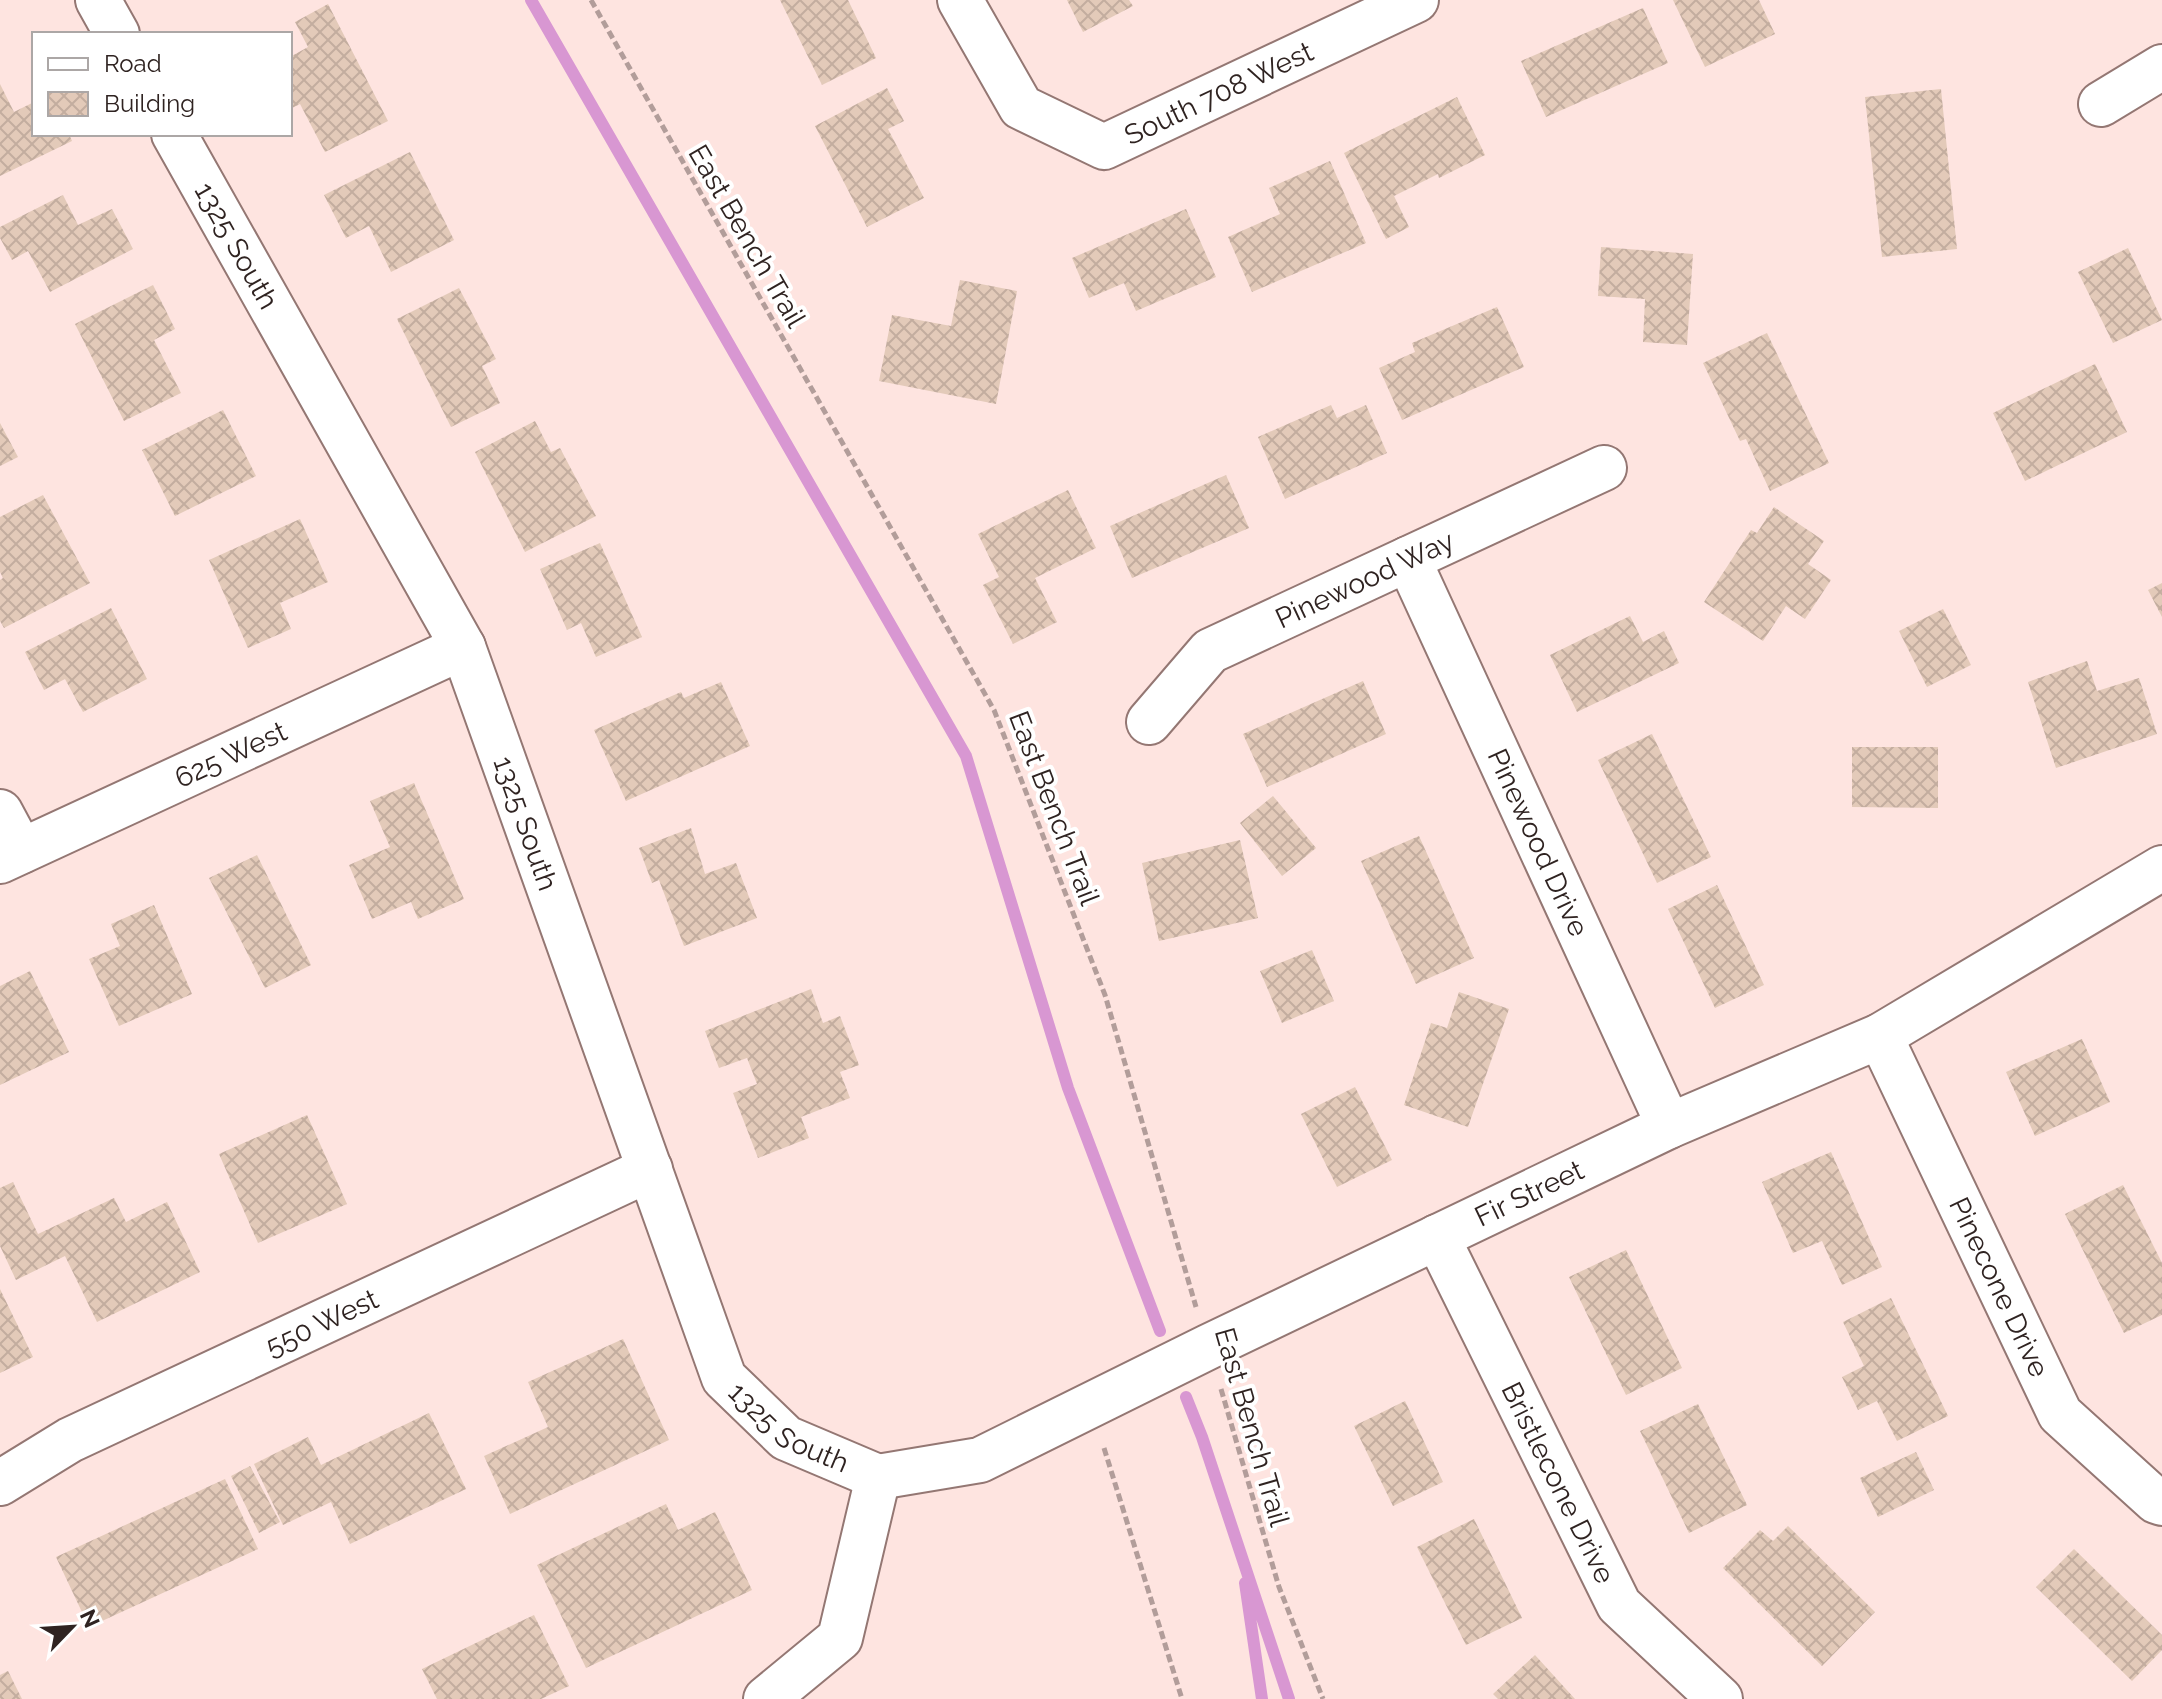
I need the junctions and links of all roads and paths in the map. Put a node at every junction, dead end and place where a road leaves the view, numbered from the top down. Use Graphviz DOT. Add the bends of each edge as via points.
graph roads {
  1 [pos="98,0"];
  2 [pos="591,0"];
  3 [pos="960,0"];
  4 [pos="1416,0"];
  5 [pos="116,32"];
  6 [pos="2162,67"];
  7 [pos="2101,104"];
  8 [pos="175,136"];
  9 [pos="1604,468"];
  10 [pos="1408,559"];
  11 [pos="463,647"];
  12 [pos="1149,722"];
  13 [pos="0,812"];
  14 [pos="11,856"];
  15 [pos="2162,868"];
  16 [pos="1880,1036"];
  17 [pos="1669,1126"];
  18 [pos="650,1169"];
  19 [pos="1437,1237"];
  20 [pos="1208,1347"];
  21 [pos="1090,1406"];
  22 [pos="878,1477"];
  23 [pos="0,1483"];
  24 [pos="2162,1503"];
  25 [pos="766,1699"];
  26 [pos="1182,1699"];
  27 [pos="1323,1699"];
  28 [pos="1720,1699"];
  1 -- 5 [label="street"];
  2 -- 20 [label="path, East Bench Trail" via="994,710 1105,995"];
  3 -- 4 [label="street, South 708 West" via="1021,107 1104,147"];
  6 -- 7 [label="street"];
  8 -- 11 [label="street, 1325 South"];
  9 -- 10 [label="street, Pinewood Way"];
  10 -- 12 [label="street, Pinewood Way" via="1210,651"];
  10 -- 17 [label="street, Pinewood Drive"];
  11 -- 14 [label="street, 625 West"];
  11 -- 18 [label="street, 1325 South"];
  13 -- 14 [label="street"];
  15 -- 16 [label="street, Fir Street"];
  16 -- 17 [label="street, Fir Street"];
  16 -- 24 [label="street, Pinecone Drive" via="2060,1414"];
  17 -- 19 [label="street, Fir Street"];
  18 -- 22 [label="street, 1325 South" via="724,1378 786,1438"];
  18 -- 23 [label="street, 550 West" via="70,1440"];
  19 -- 20 [label="street, Fir Street"];
  19 -- 28 [label="street, Bristlecone Drive" via="1619,1605"];
  20 -- 21 [label="street, Fir Street"];
  20 -- 27 [label="path, East Bench Trail" via="1279,1587"];
  21 -- 22 [label="street, Fir Street" via="980,1460"];
  21 -- 26 [label="path"];
  22 -- 25 [label="street" via="840,1638"];
}
